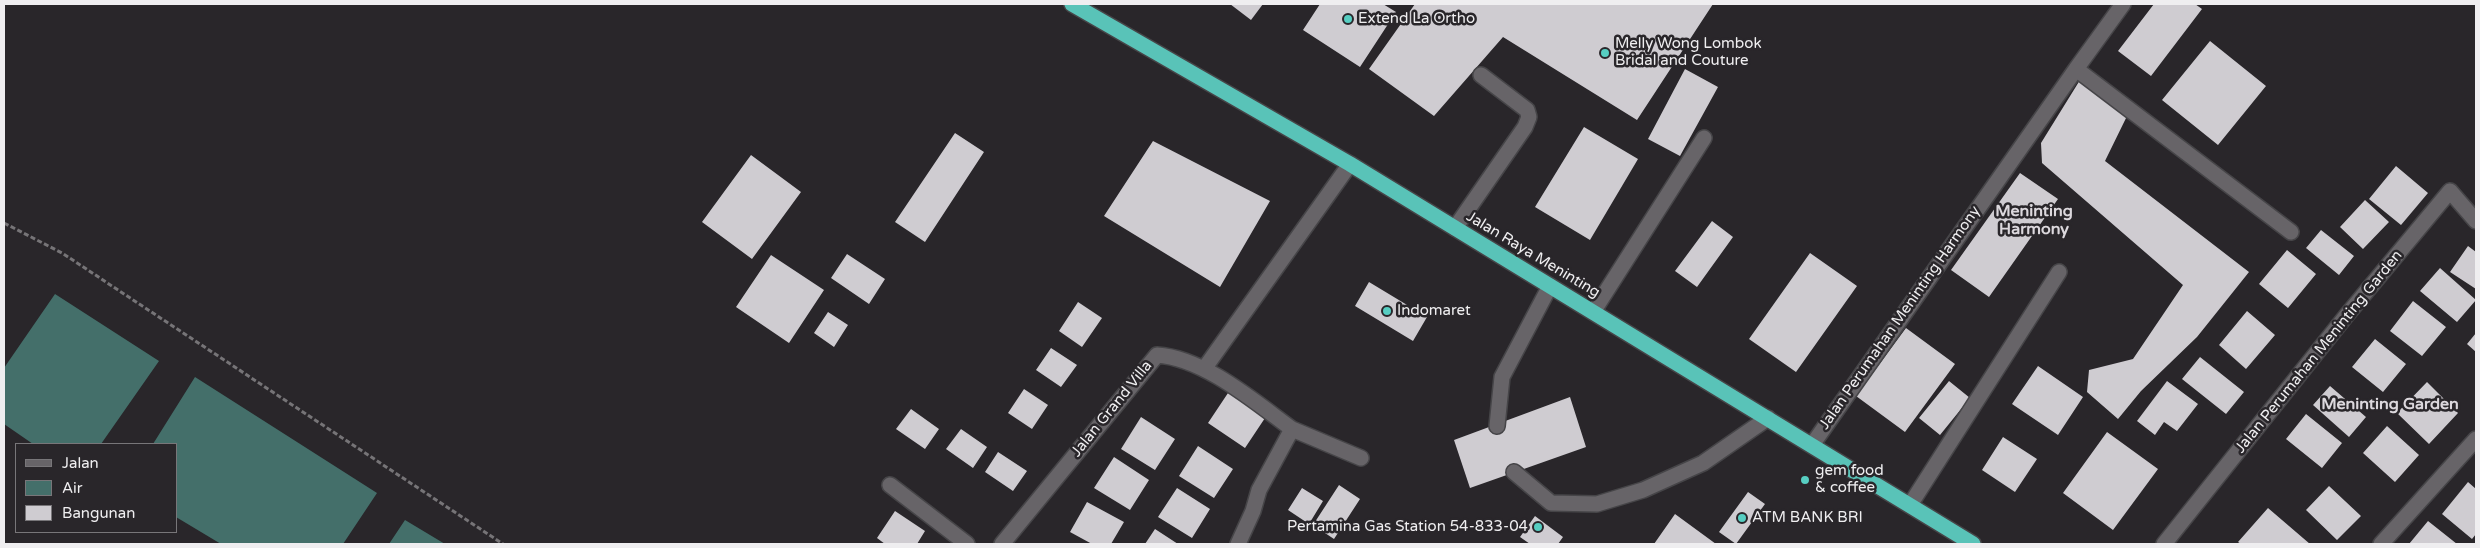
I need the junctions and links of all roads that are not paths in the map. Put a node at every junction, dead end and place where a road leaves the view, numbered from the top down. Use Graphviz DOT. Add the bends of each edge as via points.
graph roads {
  1 [pos="1072,4"];
  2 [pos="2123,4"];
  3 [pos="2076,68"];
  4 [pos="1481,75"];
  5 [pos="1704,138"];
  6 [pos="1350,164"];
  7 [pos="2476,221"];
  8 [pos="1455,228"];
  9 [pos="2292,232"];
  10 [pos="2059,272"];
  11 [pos="1550,286"];
  12 [pos="1593,312"];
  13 [pos="1204,369"];
  14 [pos="1768,418"];
  15 [pos="1497,426"];
  16 [pos="1292,429"];
  17 [pos="2476,439"];
  18 [pos="1812,445"];
  19 [pos="1361,458"];
  20 [pos="1514,472"];
  21 [pos="890,485"];
  22 [pos="1910,505"];
  23 [pos="967,544"];
  24 [pos="1002,544"];
  25 [pos="1238,544"];
  26 [pos="1973,544"];
  27 [pos="2164,544"];
  28 [pos="2381,544"];
  1 -- 6 [label="highway, Jalan Raya Meninting"];
  2 -- 3 [label="street, Jalan Perumahan Meninting Harmony"];
  3 -- 9 [label="street"];
  3 -- 18 [label="street, Jalan Perumahan Meninting Harmony"];
  4 -- 8 [label="street" via="1527,110 1529,117"];
  5 -- 12 [label="street"];
  6 -- 8 [label="highway, Jalan Raya Meninting"];
  6 -- 13 [label="street"];
  7 -- 27 [label="street, Jalan Perumahan Meninting Garden" via="2450,191"];
  8 -- 11 [label="highway, Jalan Raya Meninting"];
  10 -- 22 [label="street"];
  11 -- 12 [label="highway, Jalan Raya Meninting"];
  11 -- 15 [label="street" via="1502,376"];
  12 -- 14 [label="highway, Jalan Raya Meninting"];
  13 -- 16 [label="street, Jalan Grand Villa"];
  13 -- 24 [label="street, Jalan Grand Villa" via="1157,355"];
  14 -- 18 [label="highway, Jalan Raya Meninting"];
  14 -- 20 [label="street" via="1703,463 1643,490 1597,504 1551,502"];
  16 -- 19 [label="street, Jalan Grand Villa"];
  16 -- 25 [label="street" via="1258,490 1253,512"];
  17 -- 28 [label="street"];
  18 -- 22 [label="highway, Jalan Raya Meninting"];
  21 -- 23 [label="street"];
  22 -- 26 [label="highway, Jalan Raya Meninting"];
}
